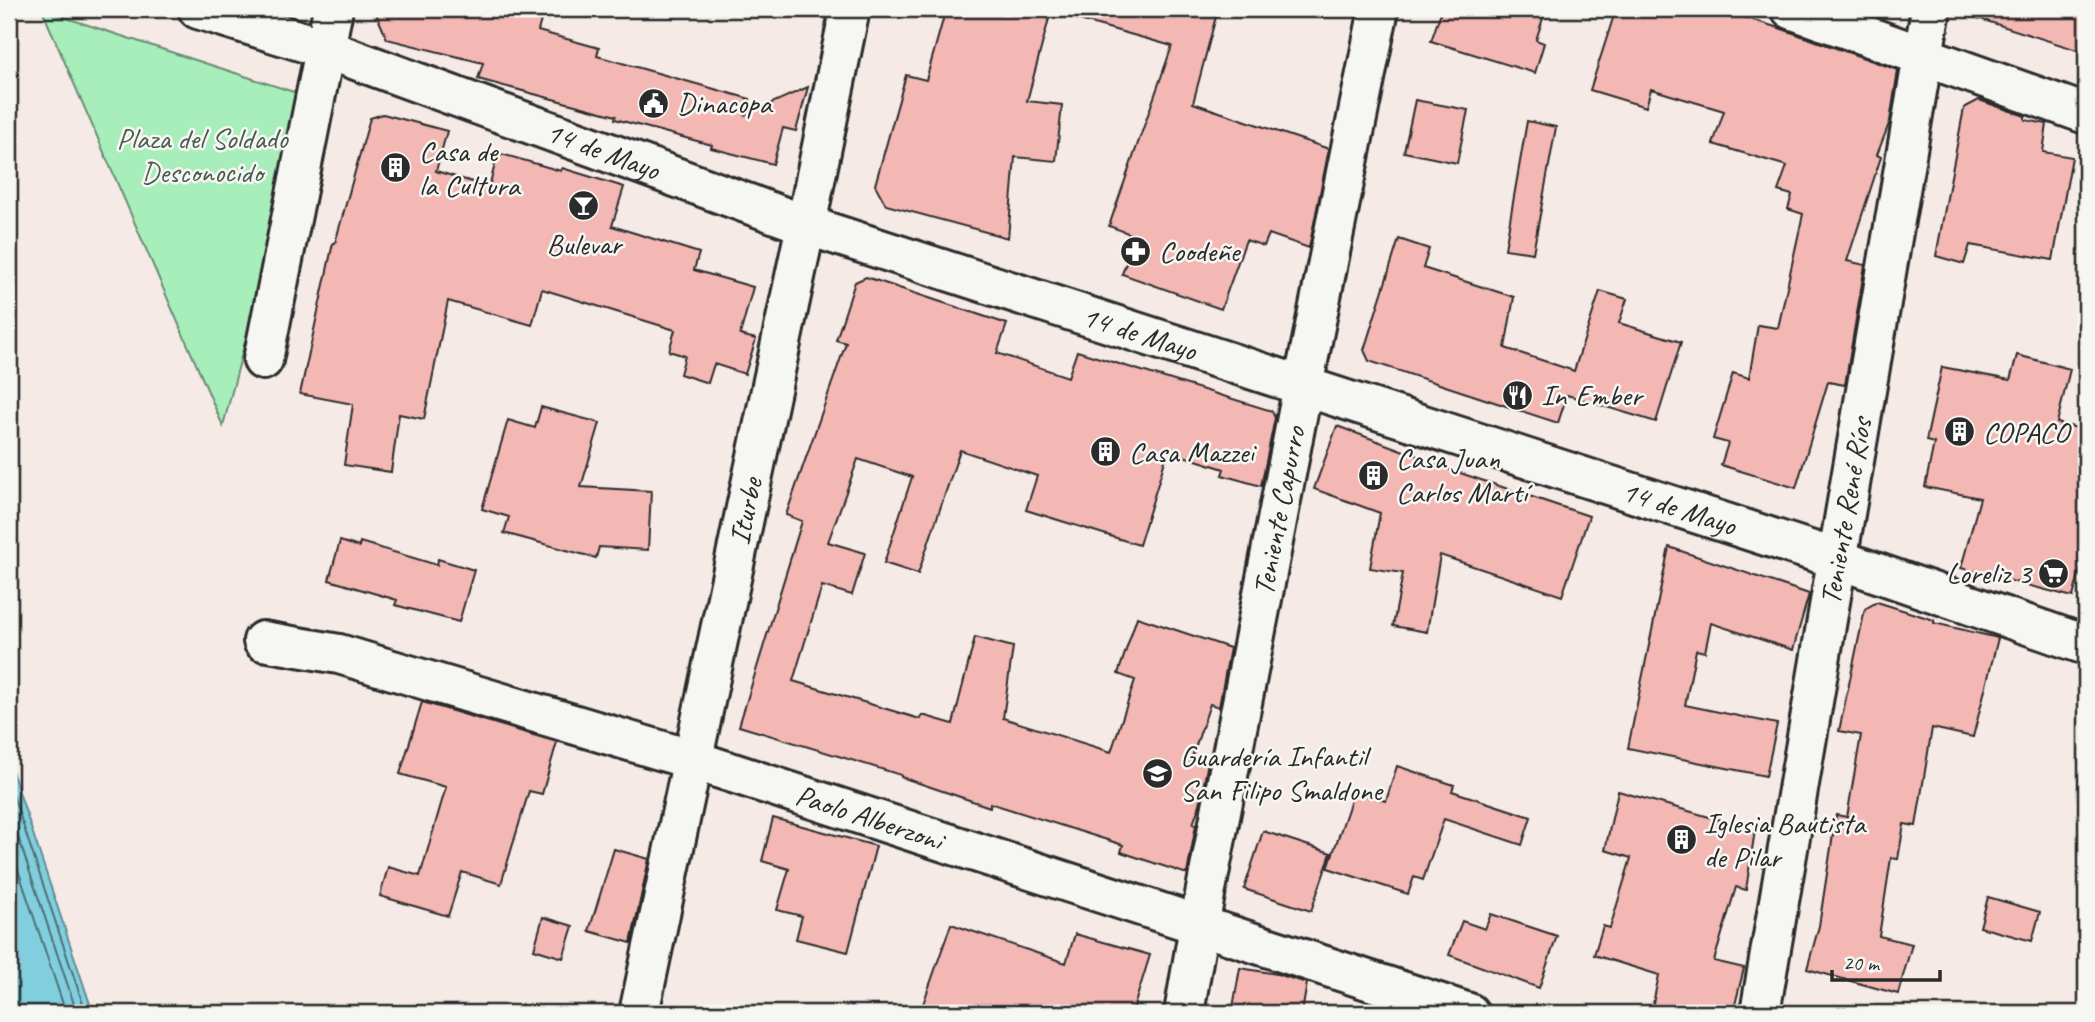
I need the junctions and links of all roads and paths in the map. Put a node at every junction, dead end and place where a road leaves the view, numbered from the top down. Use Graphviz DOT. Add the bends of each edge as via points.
graph roads {
  1 [pos="198,9"];
  2 [pos="333,9"];
  3 [pos="849,9"];
  4 [pos="1379,9"];
  5 [pos="1791,9"];
  6 [pos="1931,9"];
  7 [pos="326,49"];
  8 [pos="1924,56"];
  9 [pos="2086,114"];
  10 [pos="806,225"];
  11 [pos="263,360"];
  12 [pos="1303,386"];
  13 [pos="1837,559"];
  14 [pos="263,641"];
  15 [pos="2086,645"];
  16 [pos="693,760"];
  17 [pos="1199,926"];
  18 [pos="639,1013"];
  19 [pos="1184,1013"];
  20 [pos="1469,1013"];
  21 [pos="1760,1013"];
  1 -- 7 [label="street, 14 de Mayo"];
  2 -- 7 [label="street"];
  3 -- 10 [label="street, Iturbe"];
  4 -- 12 [label="street, Teniente Capurro"];
  5 -- 8 [label="street"];
  6 -- 8 [label="street, Teniente René Ríos"];
  7 -- 10 [label="street, 14 de Mayo"];
  7 -- 11 [label="street"];
  8 -- 9 [label="street"];
  8 -- 13 [label="street, Teniente René Ríos"];
  10 -- 12 [label="street, 14 de Mayo"];
  10 -- 16 [label="street, Iturbe"];
  12 -- 13 [label="street, 14 de Mayo"];
  12 -- 17 [label="street, Teniente Capurro"];
  13 -- 15 [label="street, 14 de Mayo"];
  13 -- 21 [label="street, Teniente René Ríos"];
  14 -- 16 [label="street, Paolo Alberzoni" via="339,654"];
  16 -- 17 [label="street, Paolo Alberzoni"];
  16 -- 18 [label="street, Iturbe"];
  17 -- 19 [label="street, Teniente Capurro"];
  17 -- 20 [label="street, Paolo Alberzoni"];
}
